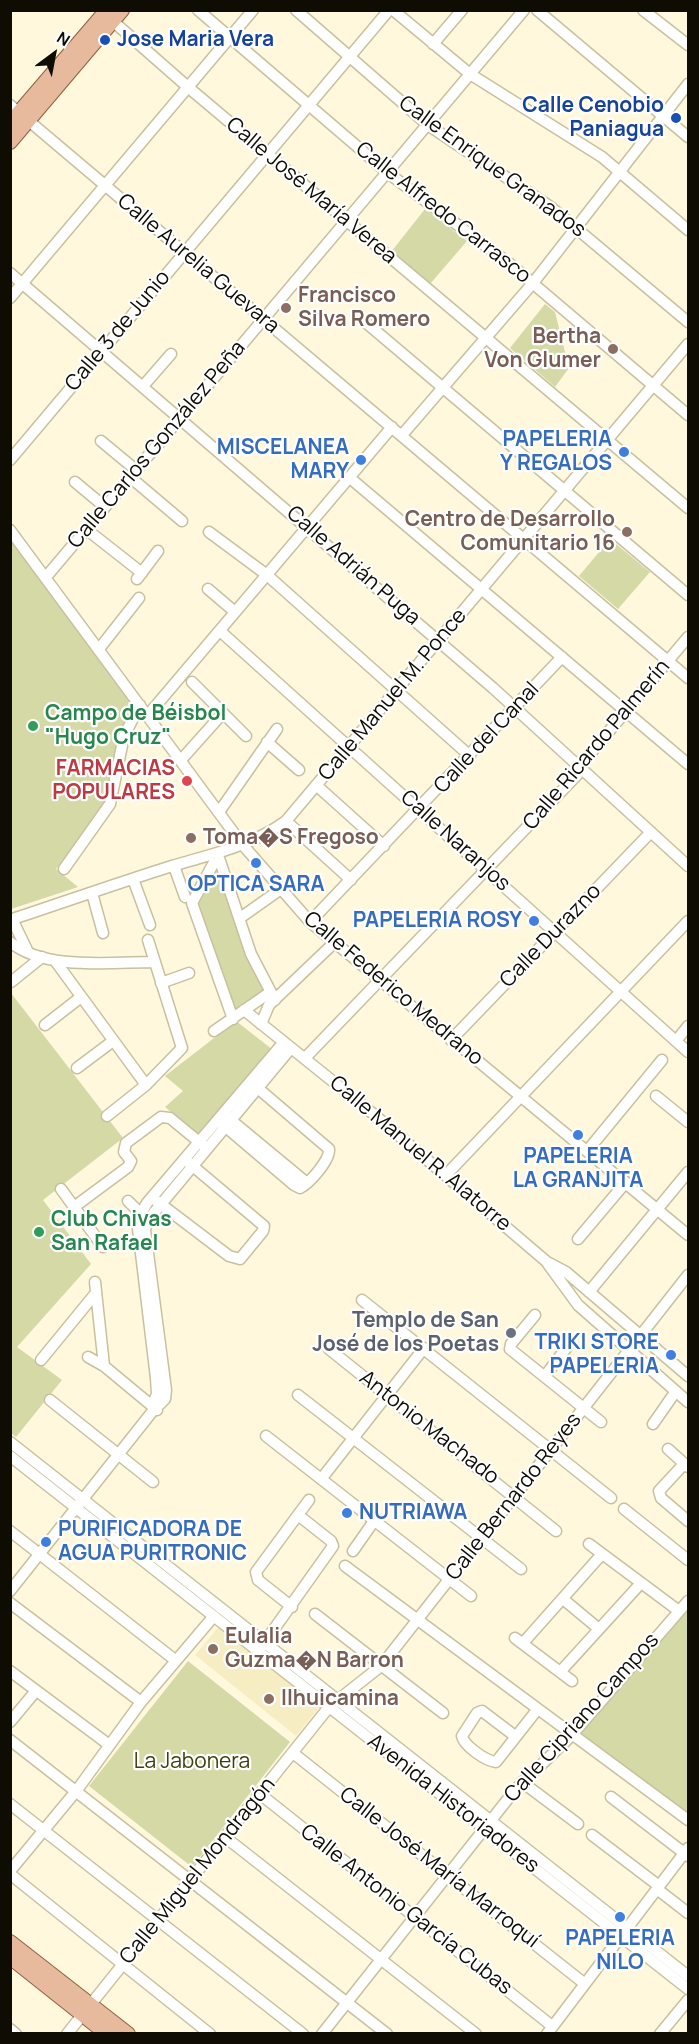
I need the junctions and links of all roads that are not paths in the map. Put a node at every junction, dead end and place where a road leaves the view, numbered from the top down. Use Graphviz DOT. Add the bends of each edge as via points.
graph roads {
  1 [pos="198,10"];
  2 [pos="253,10"];
  3 [pos="296,10"];
  4 [pos="391,10"];
  5 [pos="462,10"];
  6 [pos="524,10"];
  7 [pos="537,10"];
  8 [pos="643,10"];
  9 [pos="109,13"];
  10 [pos="230,38"];
  11 [pos="433,44"];
  12 [pos="688,45"];
  13 [pos="350,57"];
  14 [pos="470,74"];
  15 [pos="688,84"];
  16 [pos="189,88"];
  17 [pos="310,106"];
  18 [pos="17,115"];
  19 [pos="663,116"];
  20 [pos="428,125"];
  21 [pos="688,137"];
  22 [pos="10,142"];
  23 [pos="269,153"];
  24 [pos="619,171"];
  25 [pos="388,173"];
  26 [pos="104,187"];
  27 [pos="348,222"];
  28 [pos="575,227"];
  29 [pos="688,230"];
  30 [pos="183,253"];
  31 [pos="10,273"];
  32 [pos="533,283"];
  33 [pos="23,284"];
  34 [pos="10,298"];
  35 [pos="263,318"];
  36 [pos="364,321"];
  37 [pos="688,322"];
  38 [pos="486,338"];
  39 [pos="688,344"];
  40 [pos="102,350"];
  41 [pos="171,354"];
  42 [pos="144,385"];
  43 [pos="653,386"];
  44 [pos="442,388"];
  45 [pos="688,415"];
  46 [pos="182,418"];
  47 [pos="392,427"];
  48 [pos="402,435"];
  49 [pos="608,440"];
  50 [pos="101,441"];
  51 [pos="10,460"];
  52 [pos="133,474"];
  53 [pos="350,477"];
  54 [pos="75,482"];
  55 [pos="565,491"];
  56 [pos="105,507"];
  57 [pos="688,508"];
  58 [pos="182,520"];
  59 [pos="308,527"];
  60 [pos="86,529"];
  61 [pos="10,530"];
  62 [pos="209,532"];
  63 [pos="524,539"];
  64 [pos="158,551"];
  65 [pos="267,575"];
  66 [pos="46,577"];
  67 [pos="208,589"];
  68 [pos="483,590"];
  69 [pos="688,595"];
  70 [pos="139,598"];
  71 [pos="235,612"];
  72 [pos="220,631"];
  73 [pos="688,637"];
  74 [pos="439,641"];
  75 [pos="99,649"];
  76 [pos="562,657"];
  77 [pos="668,661"];
  78 [pos="688,678"];
  79 [pos="192,682"];
  80 [pos="396,690"];
  81 [pos="140,705"];
  82 [pos="516,708"];
  83 [pos="626,712"];
  84 [pos="223,713"];
  85 [pos="148,715"];
  86 [pos="277,729"];
  87 [pos="246,736"];
  88 [pos="267,742"];
  89 [pos="349,746"];
  90 [pos="470,756"];
  91 [pos="181,760"];
  92 [pos="688,764"];
  93 [pos="579,767"];
  94 [pos="299,771"];
  95 [pos="316,785"];
  96 [pos="419,809"];
  97 [pos="219,812"];
  98 [pos="286,821"];
  99 [pos="651,832"];
  100 [pos="242,844"];
  101 [pos="384,846"];
  102 [pos="218,855"];
  103 [pos="174,866"];
  104 [pos="688,866"];
  105 [pos="64,869"];
  106 [pos="488,869"];
  107 [pos="133,879"];
  108 [pos="351,880"];
  109 [pos="281,889"];
  110 [pos="92,893"];
  111 [pos="185,897"];
  112 [pos="240,918"];
  113 [pos="11,919"];
  114 [pos="688,921"];
  115 [pos="310,922"];
  116 [pos="150,925"];
  117 [pos="555,931"];
  118 [pos="104,933"];
  119 [pos="148,940"];
  120 [pos="10,942"];
  121 [pos="335,942"];
  122 [pos="28,952"];
  123 [pos="42,957"];
  124 [pos="56,962"];
  125 [pos="155,962"];
  126 [pos="189,973"];
  127 [pos="381,981"];
  128 [pos="12,982"];
  129 [pos="161,983"];
  130 [pos="621,991"];
  131 [pos="272,996"];
  132 [pos="81,997"];
  133 [pos="244,1010"];
  134 [pos="232,1018"];
  135 [pos="261,1024"];
  136 [pos="45,1025"];
  137 [pos="688,1026"];
  138 [pos="214,1031"];
  139 [pos="451,1040"];
  140 [pos="113,1041"];
  141 [pos="676,1041"];
  142 [pos="288,1045"];
  143 [pos="688,1052"];
  144 [pos="305,1058"];
  145 [pos="662,1060"];
  146 [pos="77,1068"];
  147 [pos="146,1085"];
  148 [pos="254,1085"];
  149 [pos="520,1096"];
  150 [pos="656,1096"];
  151 [pos="107,1116"];
  152 [pos="225,1120"];
  153 [pos="688,1122"];
  154 [pos="204,1145"];
  155 [pos="588,1150"];
  156 [pos="189,1162"];
  157 [pos="688,1172"];
  158 [pos="446,1175"];
  159 [pos="626,1182"];
  160 [pos="61,1189"];
  161 [pos="156,1200"];
  162 [pos="128,1201"];
  163 [pos="74,1207"];
  164 [pos="658,1208"];
  165 [pos="140,1213"];
  166 [pos="688,1235"];
  167 [pos="578,1239"];
  168 [pos="103,1247"];
  169 [pos="547,1262"];
  170 [pos="688,1275"];
  171 [pos="95,1282"];
  172 [pos="590,1292"];
  173 [pos="95,1294"];
  174 [pos="362,1300"];
  175 [pos="535,1314"];
  176 [pos="642,1335"];
  177 [pos="567,1347"];
  178 [pos="424,1348"];
  179 [pos="328,1349"];
  180 [pos="630,1350"];
  181 [pos="88,1358"];
  182 [pos="41,1360"];
  183 [pos="104,1366"];
  184 [pos="687,1373"];
  185 [pos="544,1376"];
  186 [pos="160,1377"];
  187 [pos="676,1391"];
  188 [pos="298,1395"];
  189 [pos="386,1396"];
  190 [pos="50,1400"];
  191 [pos="688,1402"];
  192 [pos="584,1408"];
  193 [pos="154,1409"];
  194 [pos="601,1422"];
  195 [pos="652,1424"];
  196 [pos="266,1436"];
  197 [pos="352,1439"];
  198 [pos="10,1442"];
  199 [pos="668,1449"];
  200 [pos="551,1450"];
  201 [pos="118,1454"];
  202 [pos="10,1456"];
  203 [pos="686,1466"];
  204 [pos="322,1478"];
  205 [pos="153,1482"];
  206 [pos="515,1496"];
  207 [pos="611,1498"];
  208 [pos="309,1500"];
  209 [pos="80,1503"];
  210 [pos="624,1509"];
  211 [pos="298,1515"];
  212 [pos="374,1521"];
  213 [pos="688,1521"];
  214 [pos="10,1531"];
  215 [pos="556,1531"];
  216 [pos="481,1538"];
  217 [pos="589,1544"];
  218 [pos="352,1551"];
  219 [pos="40,1554"];
  220 [pos="602,1554"];
  221 [pos="688,1560"];
  222 [pos="345,1566"];
  223 [pos="521,1569"];
  224 [pos="449,1580"];
  225 [pos="640,1583"];
  226 [pos="10,1591"];
  227 [pos="471,1596"];
  228 [pos="563,1599"];
  229 [pos="688,1601"];
  230 [pos="10,1603"];
  231 [pos="292,1607"];
  232 [pos="679,1611"];
  233 [pos="315,1614"];
  234 [pos="214,1616"];
  235 [pos="416,1621"];
  236 [pos="599,1629"];
  237 [pos="261,1646"];
  238 [pos="175,1660"];
  239 [pos="381,1666"];
  240 [pos="10,1671"];
  241 [pos="560,1672"];
  242 [pos="572,1681"];
  243 [pos="35,1692"];
  244 [pos="340,1701"];
  245 [pos="141,1702"];
  246 [pos="329,1707"];
  247 [pos="537,1710"];
  248 [pos="443,1713"];
  249 [pos="10,1722"];
  250 [pos="515,1736"];
  251 [pos="571,1736"];
  252 [pos="10,1740"];
  253 [pos="108,1744"];
  254 [pos="293,1753"];
  255 [pos="522,1782"];
  256 [pos="77,1790"];
  257 [pos="260,1794"];
  258 [pos="611,1797"];
  259 [pos="10,1804"];
  260 [pos="491,1819"];
  261 [pos="688,1821"];
  262 [pos="578,1824"];
  263 [pos="484,1828"];
  264 [pos="43,1831"];
  265 [pos="592,1835"];
  266 [pos="225,1837"];
  267 [pos="687,1852"];
  268 [pos="10,1873"];
  269 [pos="447,1874"];
  270 [pos="191,1879"];
  271 [pos="658,1888"];
  272 [pos="688,1913"];
  273 [pos="414,1916"];
  274 [pos="159,1919"];
  275 [pos="624,1932"];
  276 [pos="10,1942"];
  277 [pos="10,1957"];
  278 [pos="380,1959"];
  279 [pos="123,1964"];
  280 [pos="688,1976"];
  281 [pos="585,1984"];
  282 [pos="688,1989"];
  283 [pos="688,2000"];
  284 [pos="347,2001"];
  285 [pos="87,2009"];
  286 [pos="10,2029"];
  287 [pos="550,2030"];
  288 [pos="16,2034"];
  289 [pos="67,2034"];
  290 [pos="107,2034"];
  291 [pos="128,2034"];
  292 [pos="210,2034"];
  293 [pos="303,2034"];
  294 [pos="322,2034"];
  295 [pos="387,2034"];
  296 [pos="476,2034"];
  297 [pos="660,2034"];
  1 -- 10 [label="street, Calle Alfredo Carrasco"];
  2 -- 10 [label="street"];
  3 -- 13 [label="street, Calle Enrique Granados"];
  4 -- 11 [label="street"];
  4 -- 13 [label="street, Calle 3 de Junio"];
  5 -- 11 [label="street"];
  6 -- 14 [label="street, Calle Carlos González Peña"];
  7 -- 19 [label="street"];
  8 -- 12 [label="street"];
  9 -- 16 [label="street, Calle José María Verea"];
  9 -- 18 [label="main road"];
  10 -- 16 [label="street"];
  10 -- 17 [label="street, Calle Alfredo Carrasco"];
  11 -- 14 [label="street"];
  13 -- 17 [label="street, Calle 3 de Junio"];
  13 -- 20 [label="street, Calle Enrique Granados"];
  14 -- 20 [label="street, Calle Carlos González Peña"];
  14 -- 24 [label="street"];
  15 -- 19 [label="street"];
  16 -- 23 [label="street, Calle José María Verea"];
  16 -- 26 [label="street"];
  17 -- 23 [label="street, Calle 3 de Junio"];
  17 -- 25 [label="street, Calle Alfredo Carrasco"];
  18 -- 22 [label="main road"];
  18 -- 26 [label="street, Calle Aurelia Guevara"];
  19 -- 21 [label="street"];
  19 -- 24 [label="street"];
  20 -- 25 [label="street, Calle Carlos González Peña"];
  20 -- 28 [label="street, Calle Enrique Granados"];
  23 -- 27 [label="street, Calle José María Verea"];
  23 -- 30 [label="street, Calle 3 de Junio"];
  24 -- 28 [label="street"];
  24 -- 29 [label="street"];
  25 -- 27 [label="street, Calle Carlos González Peña"];
  25 -- 32 [label="street, Calle Alfredo Carrasco"];
  26 -- 30 [label="street, Calle Aurelia Guevara"];
  26 -- 33 [label="street"];
  27 -- 35 [label="street, Calle Carlos González Peña"];
  27 -- 38 [label="street, Calle José María Verea"];
  28 -- 32 [label="street"];
  28 -- 37 [label="street, Calle Enrique Granados"];
  30 -- 35 [label="street, Calle Aurelia Guevara"];
  30 -- 40 [label="street, Calle 3 de Junio"];
  31 -- 33 [label="street, Calle Adrián Puga"];
  32 -- 38 [label="street"];
  32 -- 43 [label="street, Calle Alfredo Carrasco"];
  33 -- 34 [label="street"];
  33 -- 40 [label="street, Calle Adrián Puga"];
  35 -- 46 [label="street, Calle Carlos González Peña"];
  35 -- 47 [label="street, Calle Aurelia Guevara"];
  36 -- 44 [label="street"];
  38 -- 44 [label="street"];
  38 -- 49 [label="street, Calle José María Verea"];
  39 -- 43 [label="street, Calle Manuel M. Ponce"];
  40 -- 42 [label="street, Calle Adrián Puga"];
  40 -- 51 [label="street, Calle 3 de Junio"];
  41 -- 42 [label="street"];
  42 -- 46 [label="street, Calle Adrián Puga"];
  43 -- 45 [label="street, Calle Alfredo Carrasco"];
  43 -- 49 [label="street, Calle Manuel M. Ponce"];
  44 -- 48 [label="street"];
  44 -- 55 [label="street"];
  46 -- 52 [label="street, Calle Carlos González Peña"];
  46 -- 59 [label="street, Calle Adrián Puga"];
  47 -- 48 [label="street, Calle Aurelia Guevara"];
  47 -- 53 [label="street"];
  48 -- 63 [label="street, Calle Aurelia Guevara"];
  49 -- 55 [label="street, Calle Manuel M. Ponce"];
  49 -- 57 [label="street, Calle José María Verea"];
  50 -- 52 [label="street"];
  52 -- 56 [label="street, Calle Carlos González Peña"];
  52 -- 58 [label="street"];
  53 -- 59 [label="street"];
  53 -- 68 [label="street"];
  54 -- 56 [label="street"];
  55 -- 63 [label="street, Calle Manuel M. Ponce"];
  55 -- 69 [label="street"];
  56 -- 60 [label="street, Calle Carlos González Peña"];
  59 -- 65 [label="street"];
  59 -- 74 [label="street, Calle Adrián Puga"];
  60 -- 64 [label="street" via="139,576"];
  60 -- 66 [label="street, Calle Carlos González Peña"];
  61 -- 66 [label="street, Calle Federico Medrano"];
  62 -- 65 [label="street"];
  63 -- 68 [label="street, Calle Manuel M. Ponce"];
  63 -- 77 [label="street, Calle Aurelia Guevara"];
  65 -- 71 [label="street"];
  65 -- 80 [label="street"];
  66 -- 75 [label="street, Calle Federico Medrano"];
  67 -- 71 [label="street"];
  68 -- 74 [label="street, Calle Manuel M. Ponce"];
  68 -- 76 [label="street"];
  70 -- 75 [label="street"];
  71 -- 72 [label="street"];
  72 -- 85 [label="street"];
  72 -- 89 [label="street, Calle Naranjos"];
  73 -- 77 [label="street, Calle Ricardo Palmerín"];
  74 -- 80 [label="street, Calle Manuel M. Ponce"];
  74 -- 82 [label="street, Calle Adrián Puga"];
  75 -- 81 [label="street, Calle Federico Medrano"];
  76 -- 82 [label="street, Calle del Canal"];
  76 -- 83 [label="street"];
  77 -- 78 [label="street, Calle Aurelia Guevara"];
  77 -- 83 [label="street, Calle Ricardo Palmerín"];
  79 -- 84 [label="street"];
  80 -- 89 [label="street, Calle Manuel M. Ponce"];
  80 -- 90 [label="street"];
  81 -- 85 [label="street, Calle Federico Medrano"];
  81 -- 105 [label="street" via="124,736 110,804"];
  82 -- 90 [label="street, Calle del Canal"];
  82 -- 93 [label="street, Calle Adrián Puga"];
  83 -- 92 [label="street"];
  83 -- 93 [label="street, Calle Ricardo Palmerín"];
  84 -- 87 [label="street"];
  84 -- 91 [label="street"];
  85 -- 91 [label="street, Calle Federico Medrano"];
  86 -- 88 [label="street"];
  88 -- 94 [label="street"];
  88 -- 97 [label="street"];
  89 -- 95 [label="street, Calle Manuel M. Ponce"];
  89 -- 96 [label="street, Calle Naranjos"];
  90 -- 96 [label="street, Calle del Canal"];
  91 -- 97 [label="street, Calle Federico Medrano"];
  93 -- 99 [label="street, Calle Adrián Puga"];
  93 -- 106 [label="street, Calle Ricardo Palmerín" via="577,775"];
  95 -- 98 [label="street, Calle Manuel M. Ponce"];
  95 -- 101 [label="street"];
  96 -- 101 [label="street, Calle del Canal"];
  96 -- 106 [label="street, Calle Naranjos"];
  97 -- 100 [label="street, Calle Federico Medrano"];
  98 -- 100 [label="street, Calle Manuel M. Ponce" via="272,832"];
  98 -- 108 [label="street"];
  99 -- 104 [label="street, Calle Adrián Puga"];
  99 -- 117 [label="street, Calle Durazno"];
  100 -- 102 [label="street, Calle Manuel M. Ponce"];
  100 -- 109 [label="street, Calle Federico Medrano"];
  101 -- 108 [label="street, Calle del Canal"];
  102 -- 103 [label="street, Calle Manuel M. Ponce"];
  102 -- 112 [label="street"];
  102 -- 134 [label="street" via="192,903"];
  103 -- 107 [label="street, Calle Manuel M. Ponce"];
  103 -- 111 [label="street"];
  106 -- 117 [label="street, Calle Naranjos"];
  106 -- 127 [label="street, Calle Ricardo Palmerín"];
  107 -- 110 [label="street, Calle Manuel M. Ponce"];
  107 -- 116 [label="street"];
  108 -- 115 [label="street, Calle del Canal"];
  109 -- 112 [label="street"];
  109 -- 115 [label="street, Calle Federico Medrano"];
  110 -- 113 [label="street, Calle Manuel M. Ponce"];
  110 -- 118 [label="street"];
  112 -- 131 [label="street" via="251,954"];
  113 -- 122 [label="street"];
  114 -- 130 [label="street"];
  115 -- 121 [label="street, Calle Federico Medrano"];
  117 -- 130 [label="street, Calle Naranjos"];
  117 -- 139 [label="street, Calle Durazno"];
  119 -- 125 [label="street"];
  120 -- 122 [label="street"];
  121 -- 127 [label="street, Calle Federico Medrano"];
  121 -- 131 [label="street"];
  122 -- 123 [label="street"];
  123 -- 124 [label="street"];
  123 -- 128 [label="street"];
  124 -- 125 [label="street"];
  124 -- 132 [label="street"];
  125 -- 129 [label="street"];
  126 -- 129 [label="street"];
  127 -- 139 [label="street, Calle Federico Medrano"];
  127 -- 144 [label="street, Calle Ricardo Palmerín"];
  129 -- 147 [label="street" via="183,1045"];
  130 -- 141 [label="street, Calle Naranjos"];
  130 -- 149 [label="street"];
  131 -- 133 [label="street"];
  131 -- 135 [label="street"];
  132 -- 136 [label="street"];
  132 -- 140 [label="street"];
  133 -- 134 [label="street"];
  133 -- 135 [label="street, Calle Manuel R. Alatorre"];
  134 -- 138 [label="street"];
  135 -- 142 [label="street, Calle Manuel R. Alatorre"];
  137 -- 141 [label="street"];
  139 -- 149 [label="street, Calle Federico Medrano"];
  140 -- 146 [label="street"];
  140 -- 147 [label="street"];
  141 -- 143 [label="street, Calle Naranjos"];
  142 -- 144 [label="street, Calle Manuel R. Alatorre"];
  142 -- 148 [label="street"];
  144 -- 158 [label="street, Calle Manuel R. Alatorre"];
  145 -- 155 [label="street"];
  147 -- 151 [label="street"];
  148 -- 152 [label="street"];
  148 -- 152 [label="street" via="329,1149 330,1155 307,1183 300,1188 294,1185"];
  149 -- 155 [label="street, Calle Federico Medrano"];
  149 -- 158 [label="street"];
  150 -- 153 [label="street"];
  152 -- 154 [label="street"];
  154 -- 156 [label="street"];
  154 -- 163 [label="street" via="170,1118 161,1117 125,1145 124,1152 131,1161 128,1167"];
  155 -- 159 [label="street, Calle Federico Medrano"];
  156 -- 161 [label="street"];
  156 -- 161 [label="street" via="264,1226 240,1259 232,1258"];
  157 -- 164 [label="street"];
  158 -- 169 [label="street, Calle Manuel R. Alatorre"];
  159 -- 164 [label="street, Calle Federico Medrano"];
  159 -- 167 [label="street"];
  160 -- 163 [label="street"];
  161 -- 165 [label="street"];
  161 -- 186 [label="street" via="145,1230"];
  162 -- 165 [label="street"];
  163 -- 168 [label="street"];
  164 -- 166 [label="street, Calle Federico Medrano"];
  164 -- 172 [label="street"];
  165 -- 186 [label="street" via="137,1234"];
  169 -- 172 [label="street, Calle Manuel R. Alatorre"];
  169 -- 180 [label="street, Calle Manuel R. Alatorre" via="578,1305"];
  170 -- 176 [label="street, Calle Bernardo Reyes"];
  171 -- 173 [label="street"];
  172 -- 176 [label="street, Calle Manuel R. Alatorre"];
  173 -- 182 [label="street"];
  173 -- 183 [label="street"];
  174 -- 178 [label="street"];
  175 -- 185 [label="street" via="509,1347"];
  176 -- 180 [label="street, Calle Bernardo Reyes"];
  176 -- 184 [label="street, Calle Manuel R. Alatorre"];
  177 -- 185 [label="street"];
  178 -- 189 [label="street"];
  178 -- 200 [label="street"];
  179 -- 189 [label="street, Antonio Machado"];
  180 -- 187 [label="street, Calle Manuel R. Alatorre"];
  180 -- 192 [label="street, Calle Bernardo Reyes"];
  181 -- 183 [label="street"];
  183 -- 193 [label="street"];
  185 -- 192 [label="street"];
  186 -- 193 [label="street" via="166,1397"];
  187 -- 191 [label="street, Calle Manuel R. Alatorre"];
  187 -- 195 [label="street"];
  188 -- 197 [label="street"];
  189 -- 197 [label="street"];
  189 -- 206 [label="street, Antonio Machado"];
  190 -- 201 [label="street"];
  192 -- 194 [label="street"];
  192 -- 200 [label="street, Calle Bernardo Reyes"];
  193 -- 201 [label="street"];
  196 -- 204 [label="street"];
  197 -- 204 [label="street"];
  197 -- 216 [label="street"];
  198 -- 209 [label="street"];
  199 -- 203 [label="street"];
  200 -- 206 [label="street, Calle Bernardo Reyes"];
  200 -- 207 [label="street"];
  201 -- 205 [label="street"];
  201 -- 209 [label="street"];
  202 -- 209 [label="street"];
  203 -- 213 [label="street" via="659,1489 659,1494"];
  204 -- 212 [label="street"];
  206 -- 215 [label="street, Antonio Machado"];
  206 -- 216 [label="street, Calle Bernardo Reyes"];
  208 -- 211 [label="street"];
  209 -- 219 [label="street"];
  209 -- 234 [label="street, Avenida Historiadores"];
  209 -- 237 [label="street, Avenida Historiadores"];
  210 -- 221 [label="street"];
  211 -- 231 [label="street" via="333,1546"];
  211 -- 231 [label="street" via="256,1575"];
  212 -- 218 [label="street"];
  212 -- 224 [label="street"];
  214 -- 219 [label="street"];
  216 -- 223 [label="street"];
  216 -- 224 [label="street, Calle Bernardo Reyes"];
  217 -- 220 [label="street"];
  219 -- 226 [label="street"];
  219 -- 238 [label="street"];
  220 -- 225 [label="street"];
  220 -- 228 [label="street"];
  222 -- 235 [label="street"];
  224 -- 227 [label="street"];
  224 -- 235 [label="street, Calle Bernardo Reyes"];
  225 -- 232 [label="street"];
  225 -- 236 [label="street"];
  228 -- 236 [label="street"];
  228 -- 241 [label="street" via="519,1640"];
  229 -- 232 [label="street, Calle Cipriano Campos"];
  230 -- 245 [label="street"];
  231 -- 237 [label="street"];
  232 -- 251 [label="street, Calle Cipriano Campos"];
  233 -- 239 [label="street"];
  234 -- 237 [label="street, Avenida Historiadores"];
  234 -- 238 [label="street"];
  235 -- 239 [label="street, Calle Bernardo Reyes"];
  235 -- 247 [label="street"];
  236 -- 241 [label="street"];
  237 -- 244 [label="street, Avenida Historiadores"];
  237 -- 246 [label="street, Avenida Historiadores"];
  238 -- 245 [label="street"];
  239 -- 244 [label="street, Calle Bernardo Reyes"];
  239 -- 248 [label="street"];
  240 -- 243 [label="street"];
  241 -- 242 [label="street"];
  243 -- 249 [label="street"];
  243 -- 253 [label="street"];
  244 -- 246 [label="street, Calle Bernardo Reyes"];
  244 -- 260 [label="street, Avenida Historiadores"];
  245 -- 253 [label="street"];
  246 -- 254 [label="street, Calle Miguel Mondragón"];
  246 -- 263 [label="street, Avenida Historiadores"];
  247 -- 250 [label="street"];
  247 -- 251 [label="street"];
  250 -- 250 [label="street" via="494,1762 462,1739 482,1711"];
  251 -- 255 [label="street, Calle Cipriano Campos"];
  251 -- 261 [label="street"];
  252 -- 256 [label="street"];
  253 -- 256 [label="street"];
  254 -- 257 [label="street, Calle Miguel Mondragón"];
  254 -- 269 [label="street, Calle José María Marroquí"];
  255 -- 260 [label="street, Calle Cipriano Campos"];
  255 -- 262 [label="street"];
  256 -- 264 [label="street"];
  256 -- 270 [label="street"];
  257 -- 266 [label="street, Calle Miguel Mondragón"];
  257 -- 273 [label="street, Calle Antonio García Cubas"];
  258 -- 267 [label="street"];
  259 -- 264 [label="street"];
  260 -- 263 [label="street, Calle Cipriano Campos"];
  260 -- 275 [label="street, Avenida Historiadores"];
  263 -- 269 [label="street, Calle Cipriano Campos"];
  263 -- 275 [label="street, Avenida Historiadores"];
  264 -- 268 [label="street"];
  264 -- 274 [label="street"];
  265 -- 271 [label="street"];
  266 -- 270 [label="street, Calle Miguel Mondragón"];
  266 -- 278 [label="street"];
  267 -- 271 [label="street"];
  268 -- 279 [label="street"];
  269 -- 273 [label="street, Calle Cipriano Campos"];
  269 -- 281 [label="street, Calle José María Marroquí"];
  270 -- 274 [label="street, Calle Miguel Mondragón"];
  270 -- 284 [label="street"];
  271 -- 272 [label="street"];
  271 -- 275 [label="street"];
  273 -- 278 [label="street, Calle Cipriano Campos"];
  273 -- 287 [label="street, Calle Antonio García Cubas"];
  274 -- 279 [label="street, Calle Miguel Mondragón"];
  274 -- 293 [label="street"];
  275 -- 280 [label="street, Avenida Historiadores"];
  275 -- 281 [label="street"];
  275 -- 282 [label="street, Avenida Historiadores"];
  276 -- 285 [label="main road"];
  277 -- 285 [label="main road"];
  278 -- 284 [label="street, Calle Cipriano Campos"];
  278 -- 296 [label="street"];
  279 -- 285 [label="street, Calle Miguel Mondragón"];
  279 -- 292 [label="street"];
  281 -- 287 [label="street"];
  283 -- 297 [label="street"];
  284 -- 294 [label="street, Calle Cipriano Campos"];
  284 -- 295 [label="street"];
  285 -- 289 [label="street, Calle Miguel Mondragón"];
  285 -- 290 [label="main road"];
  285 -- 291 [label="main road"];
  286 -- 288 [label="street"];
}
